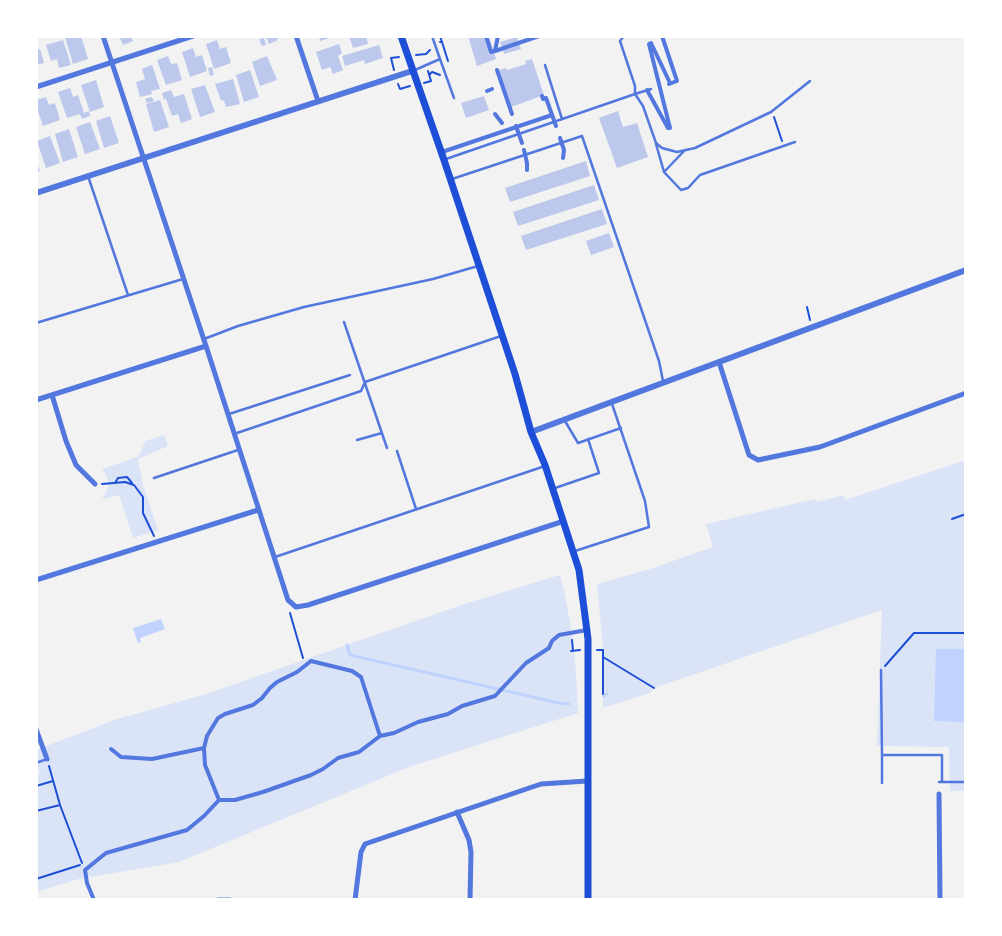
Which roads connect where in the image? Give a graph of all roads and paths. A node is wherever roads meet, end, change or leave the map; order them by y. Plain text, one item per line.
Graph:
1 (102, 36) edge
2 (193, 36) edge
3 (296, 36) edge
4 (401, 36) edge
5 (432, 36) edge
6 (486, 36) edge
7 (498, 36) edge
8 (539, 36) edge
9 (624, 36) edge
10 (662, 36) edge
11 (495, 50) junction
12 (422, 54) dead end
13 (408, 56) junction
14 (440, 59) junction
15 (112, 63) junction
16 (544, 65) dead end
17 (497, 70) dead end
18 (412, 71) junction
19 (396, 76) junction
20 (810, 81) dead end
21 (36, 87) edge
22 (400, 89) dead end
23 (492, 89) dead end
24 (649, 90) joint
25 (487, 91) dead end
26 (635, 94) junction
27 (542, 96) dead end
28 (454, 98) dead end
29 (318, 101) junction
30 (512, 110) dead end
31 (495, 114) dead end
32 (552, 115) junction
33 (774, 118) dead end
34 (562, 119) junction
35 (502, 123) dead end
36 (555, 124) junction
37 (516, 126) junction
38 (519, 134) junction
39 (560, 138) dead end
40 (656, 142) junction
41 (795, 142) dead end
42 (522, 143) dead end
43 (562, 143) junction
44 (784, 146) junction
45 (524, 150) dead end
46 (685, 150) junction
47 (525, 155) junction
48 (443, 156) junction
49 (563, 158) dead end
50 (143, 159) junction
51 (527, 170) dead end
52 (664, 172) junction
53 (88, 176) junction
54 (451, 180) junction
55 (36, 193) edge
56 (479, 266) junction
57 (966, 270) edge
58 (183, 279) junction
59 (128, 295) junction
60 (807, 307) dead end
61 (344, 322) dead end
62 (36, 323) edge
63 (812, 327) junction
64 (502, 335) junction
65 (204, 339) junction
66 (206, 346) junction
67 (719, 362) junction
68 (350, 375) dead end
69 (365, 382) junction
70 (664, 382) junction
71 (966, 393) edge
72 (52, 395) junction
73 (36, 400) edge
74 (611, 402) junction
75 (228, 414) junction
76 (564, 420) junction
77 (621, 428) junction
78 (531, 432) junction
79 (382, 433) junction
80 (234, 434) junction
81 (588, 439) junction
82 (357, 440) dead end
83 (387, 448) dead end
84 (239, 450) junction
85 (397, 451) dead end
86 (545, 465) junction
87 (154, 478) dead end
88 (115, 483) junction
89 (95, 484) joint
90 (133, 484) junction
91 (553, 488) junction
92 (416, 509) junction
93 (258, 510) junction
94 (966, 514) edge
95 (952, 519) dead end
96 (564, 521) junction
97 (156, 542) junction
98 (573, 551) junction
99 (274, 557) junction
100 (36, 580) edge
101 (291, 617) dead end
102 (587, 630) junction
103 (572, 632) junction
104 (966, 633) edge
105 (572, 650) dead end
106 (603, 657) dead end
107 (304, 667) junction
108 (881, 670) joint
109 (654, 688) dead end
110 (36, 729) edge
111 (380, 736) junction
112 (204, 748) junction
113 (111, 749) dead end
114 (882, 754) junction
115 (47, 759) junction
116 (36, 762) edge
117 (53, 780) junction
118 (587, 780) junction
119 (966, 782) edge
120 (882, 783) dead end
121 (36, 786) edge
122 (939, 794) dead end
123 (219, 800) junction
124 (60, 805) junction
125 (36, 811) edge
126 (457, 812) junction
127 (36, 879) edge
128 (94, 900) edge
129 (218, 900) edge
130 (230, 900) edge
131 (355, 900) edge
132 (470, 900) edge
133 (588, 900) edge
134 (940, 900) edge

1 - 15 street
2 - 15 street
3 - 29 street
4 - 13 main road
5 - 14 lane
6 - 11 street
7 - 11 street
8 - 11 street
9 - 26 lane
10 - 24 street
12 - 13 path
13 - 18 main road
13 - 19 path
14 - 18 lane
14 - 28 lane
15 - 21 street
15 - 50 street
16 - 34 lane
17 - 30 street
18 - 19 street
18 - 48 main road
19 - 22 path
19 - 29 street
20 - 46 lane
23 - 25 street
24 - 26 lane
26 - 34 lane
26 - 40 lane
27 - 32 street
29 - 50 street
31 - 35 street
32 - 36 street
32 - 37 street
33 - 44 path
34 - 36 lane
36 - 38 lane
37 - 38 street
37 - 48 street
38 - 42 street
38 - 48 lane
39 - 43 street
40 - 46 lane
40 - 52 lane
41 - 44 lane
43 - 47 lane
43 - 49 street
43 - 70 lane
44 - 52 lane
45 - 47 street
46 - 52 lane
47 - 51 street
47 - 54 lane
48 - 54 main road
50 - 53 street
50 - 58 street
53 - 55 street
53 - 59 lane
54 - 56 main road
56 - 64 main road
56 - 65 lane
57 - 63 street
58 - 59 lane
58 - 65 street
59 - 62 lane
60 - 63 path
61 - 69 lane
63 - 67 street
64 - 69 lane
64 - 78 main road
65 - 66 street
66 - 72 street
66 - 75 street
67 - 70 street
67 - 71 street
68 - 75 lane
69 - 79 lane
69 - 80 lane
70 - 74 street
72 - 73 street
72 - 89 street
74 - 76 street
74 - 77 lane
75 - 80 street
76 - 78 street
76 - 81 lane
77 - 81 lane
77 - 98 lane
78 - 86 main road
79 - 82 lane
79 - 83 lane
80 - 84 street
81 - 91 lane
84 - 87 lane
84 - 93 street
85 - 92 lane
86 - 91 main road
86 - 92 lane
88 - 89 path
88 - 90 path
88 - 90 path
90 - 97 path
91 - 96 main road
92 - 99 lane
93 - 97 street
93 - 99 street
94 - 95 path
96 - 98 main road
96 - 99 street
97 - 100 street
98 - 102 main road
101 - 107 path
102 - 103 street
102 - 118 main road
103 - 105 path
103 - 111 street
104 - 108 path
106 - 109 path
107 - 111 street
107 - 112 street
108 - 114 lane
110 - 115 street
111 - 123 street
112 - 113 street
112 - 123 street
114 - 119 lane
114 - 120 lane
115 - 116 lane
115 - 117 path
117 - 121 path
117 - 124 path
118 - 126 street
118 - 133 main road
122 - 134 street
123 - 128 street
124 - 125 path
124 - 127 path
126 - 131 street
126 - 132 street
129 - 130 street

